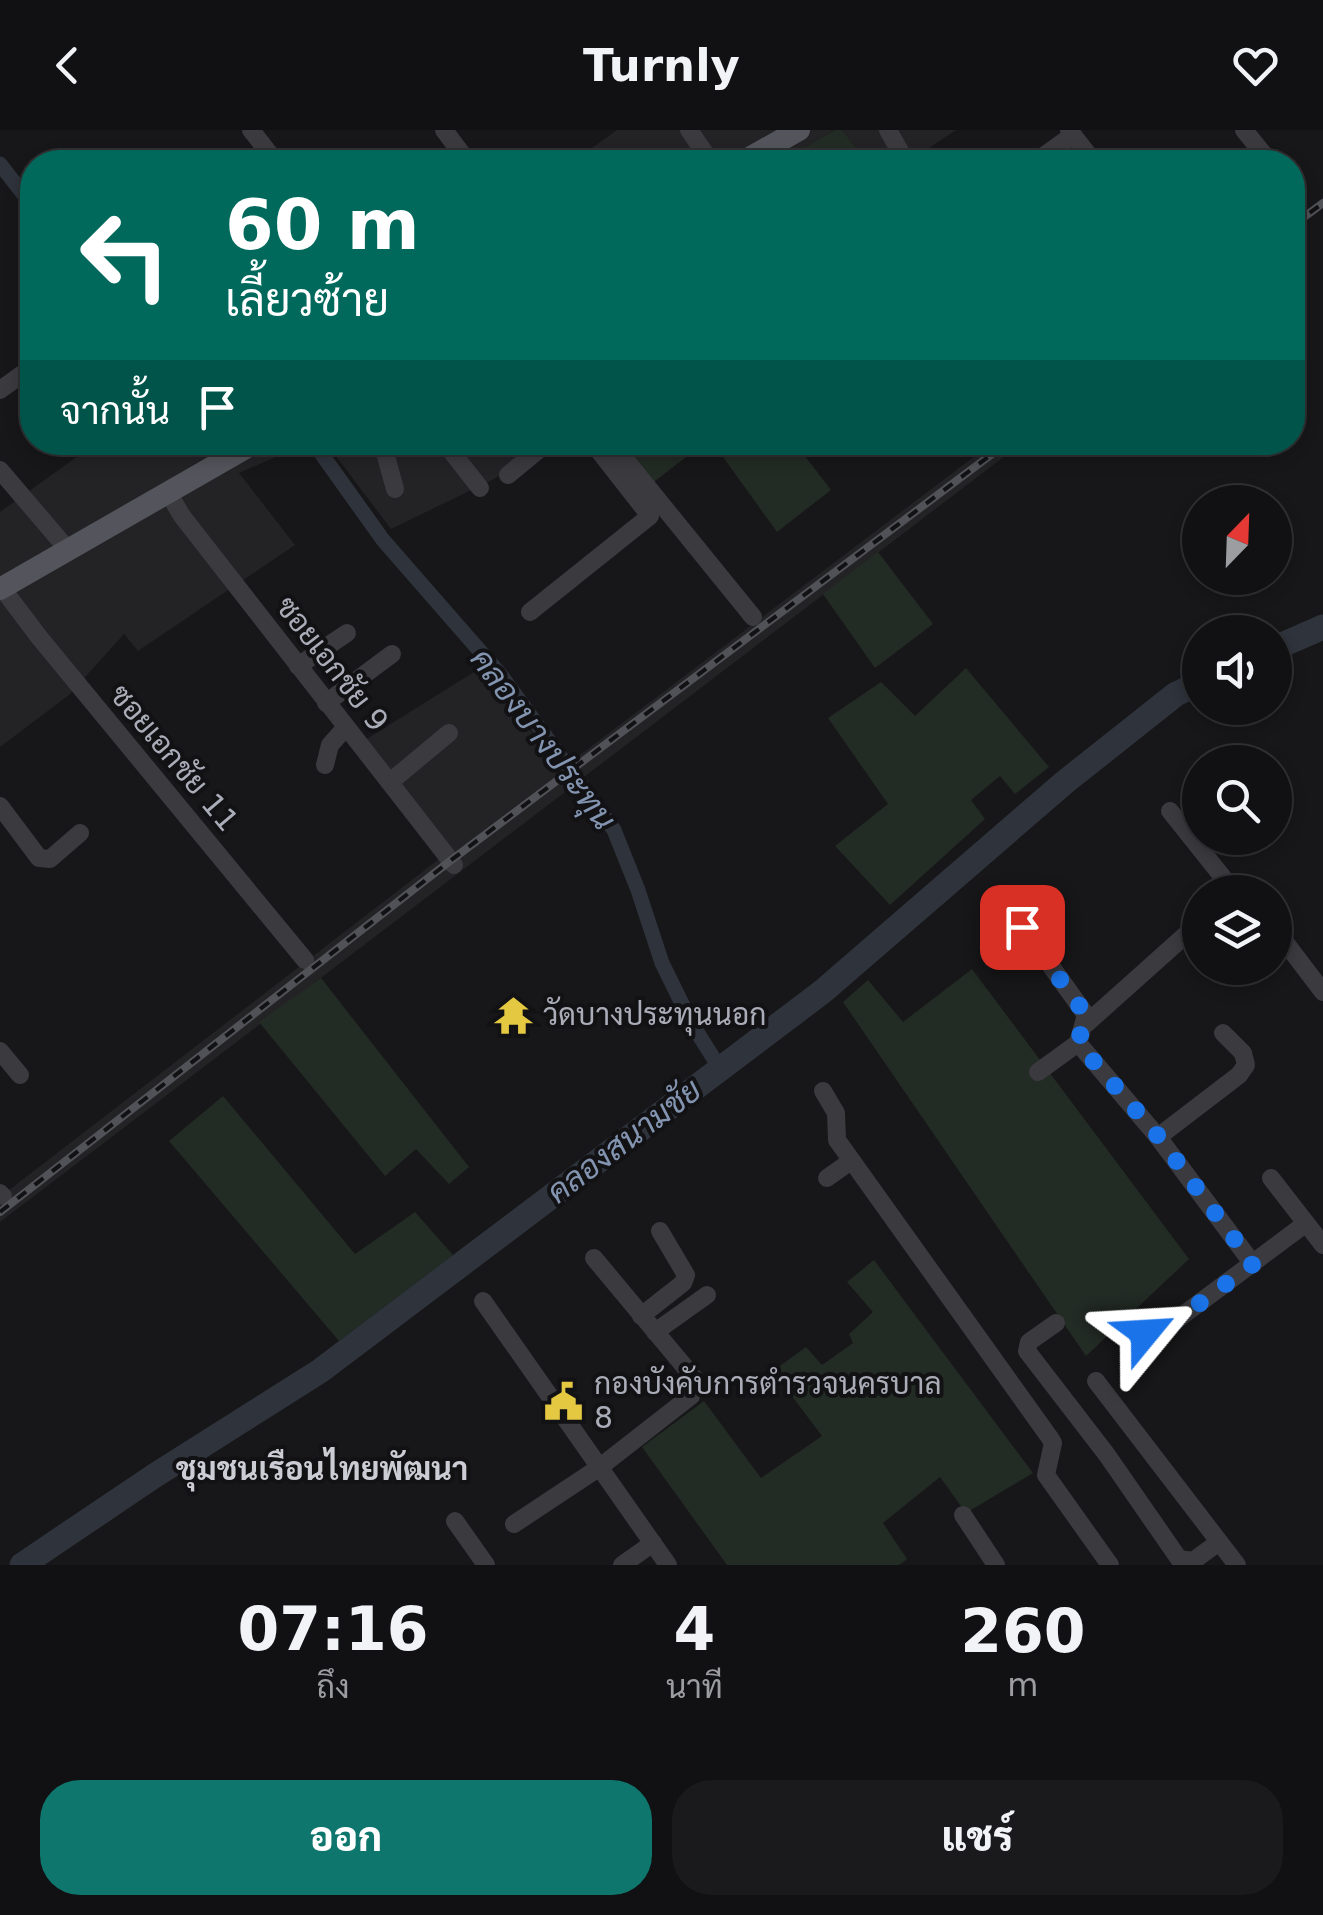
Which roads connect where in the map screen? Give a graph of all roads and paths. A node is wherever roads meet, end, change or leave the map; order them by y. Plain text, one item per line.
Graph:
1 (251, 130) edge
2 (799, 130) edge
3 (1244, 130) edge
4 (1071, 133) edge
5 (764, 149) edge
6 (267, 150) edge
7 (1049, 150) edge
8 (1260, 150) edge
9 (234, 455) edge
10 (386, 455) edge
11 (454, 455) edge
12 (532, 455) edge
13 (602, 455) edge
14 (622, 455) edge
15 (0, 470) edge
16 (508, 475) dead end
17 (480, 488) dead end
18 (395, 489) dead end
19 (169, 494) junction
20 (69, 551) junction
21 (1, 588) edge
22 (530, 612) dead end
23 (753, 617) dead end
24 (347, 634) dead end
25 (392, 654) dead end
26 (298, 666) junction
27 (326, 703) junction
28 (346, 727) junction
29 (449, 734) dead end
30 (325, 765) dead end
31 (390, 782) junction
32 (0, 806) edge
33 (1170, 812) dead end
34 (80, 834) dead end
35 (454, 865) dead end
36 (1220, 875) edge
37 (1022, 927) dead end
38 (1182, 938) edge
39 (1292, 951) edge
40 (306, 960) dead end
41 (1323, 992) edge
42 (1086, 1024) junction
43 (1223, 1033) dead end
44 (1078, 1043) junction
45 (0, 1052) edge
46 (1038, 1072) dead end
47 (20, 1075) dead end
48 (823, 1091) dead end
49 (1158, 1136) junction
50 (852, 1161) junction
51 (827, 1178) dead end
52 (1271, 1178) dead end
53 (1304, 1224) junction
54 (660, 1231) dead end
55 (1323, 1245) edge
56 (594, 1258) dead end
57 (1253, 1264) junction
58 (708, 1294) dead end
59 (484, 1301) dead end
60 (641, 1316) junction
61 (1056, 1323) dead end
62 (655, 1332) junction
63 (1145, 1333) dead end
64 (1096, 1381) dead end
65 (1135, 1432) junction
66 (1107, 1454) junction
67 (600, 1467) junction
68 (963, 1515) dead end
69 (455, 1521) dead end
70 (514, 1524) dead end
71 (1219, 1542) junction
72 (653, 1543) junction
73 (486, 1565) edge
74 (622, 1565) edge
75 (668, 1565) edge
76 (996, 1565) edge
77 (1110, 1565) edge
78 (1237, 1565) edge

1 - 6 street
2 - 5 main road
3 - 8 street
4 - 7 street
9 - 19 main road
10 - 18 street
11 - 17 street
12 - 16 street
13 - 22 street
14 - 23 street
15 - 20 street
19 - 20 main road
19 - 26 street, ซอยเอกชัย 9
20 - 21 main road
21 - 40 street, ซอยเอกชัย 11
24 - 26 street
25 - 27 street
26 - 27 street, ซอยเอกชัย 9
27 - 28 street, ซอยเอกชัย 9
28 - 30 street
28 - 31 street, ซอยเอกชัย 9
29 - 31 street
31 - 35 street, ซอยเอกชัย 9
32 - 34 street
33 - 36 street
37 - 42 street
38 - 42 street
39 - 41 street
42 - 44 street
43 - 49 street
44 - 46 street
44 - 49 street
45 - 47 street
48 - 50 street
49 - 57 street
50 - 51 street
50 - 77 street
52 - 53 street
53 - 55 street
53 - 57 street
54 - 60 street
56 - 60 street
57 - 63 street
58 - 62 street
59 - 67 street
60 - 62 street
61 - 66 street
62 - 67 street
64 - 65 street
65 - 66 street
65 - 71 street
66 - 71 street
67 - 70 street
67 - 72 street
68 - 76 street
69 - 73 street
71 - 78 street
72 - 74 street
72 - 75 street

